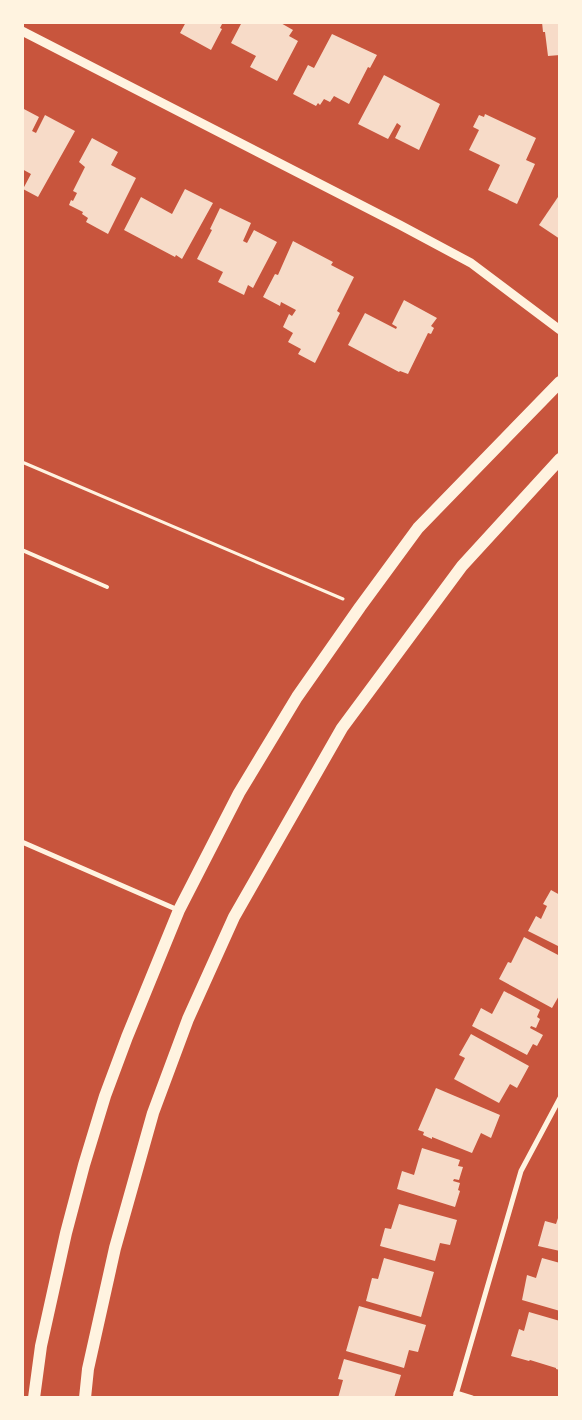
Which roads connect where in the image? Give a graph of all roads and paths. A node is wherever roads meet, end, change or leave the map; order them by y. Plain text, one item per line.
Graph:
1 (22, 31) edge
2 (560, 330) edge
3 (560, 382) edge
4 (560, 459) edge
5 (22, 462) edge
6 (22, 550) edge
7 (107, 587) dead end
8 (360, 607) junction
9 (22, 842) edge
10 (180, 910) junction
11 (560, 1098) edge
12 (456, 1395) edge
13 (34, 1398) edge
14 (85, 1398) edge
15 (472, 1398) edge

1 - 2 street
3 - 8 main road
4 - 14 main road
5 - 8 path
6 - 7 lane
8 - 10 main road
9 - 10 street
10 - 13 main road
11 - 12 street
12 - 15 street

